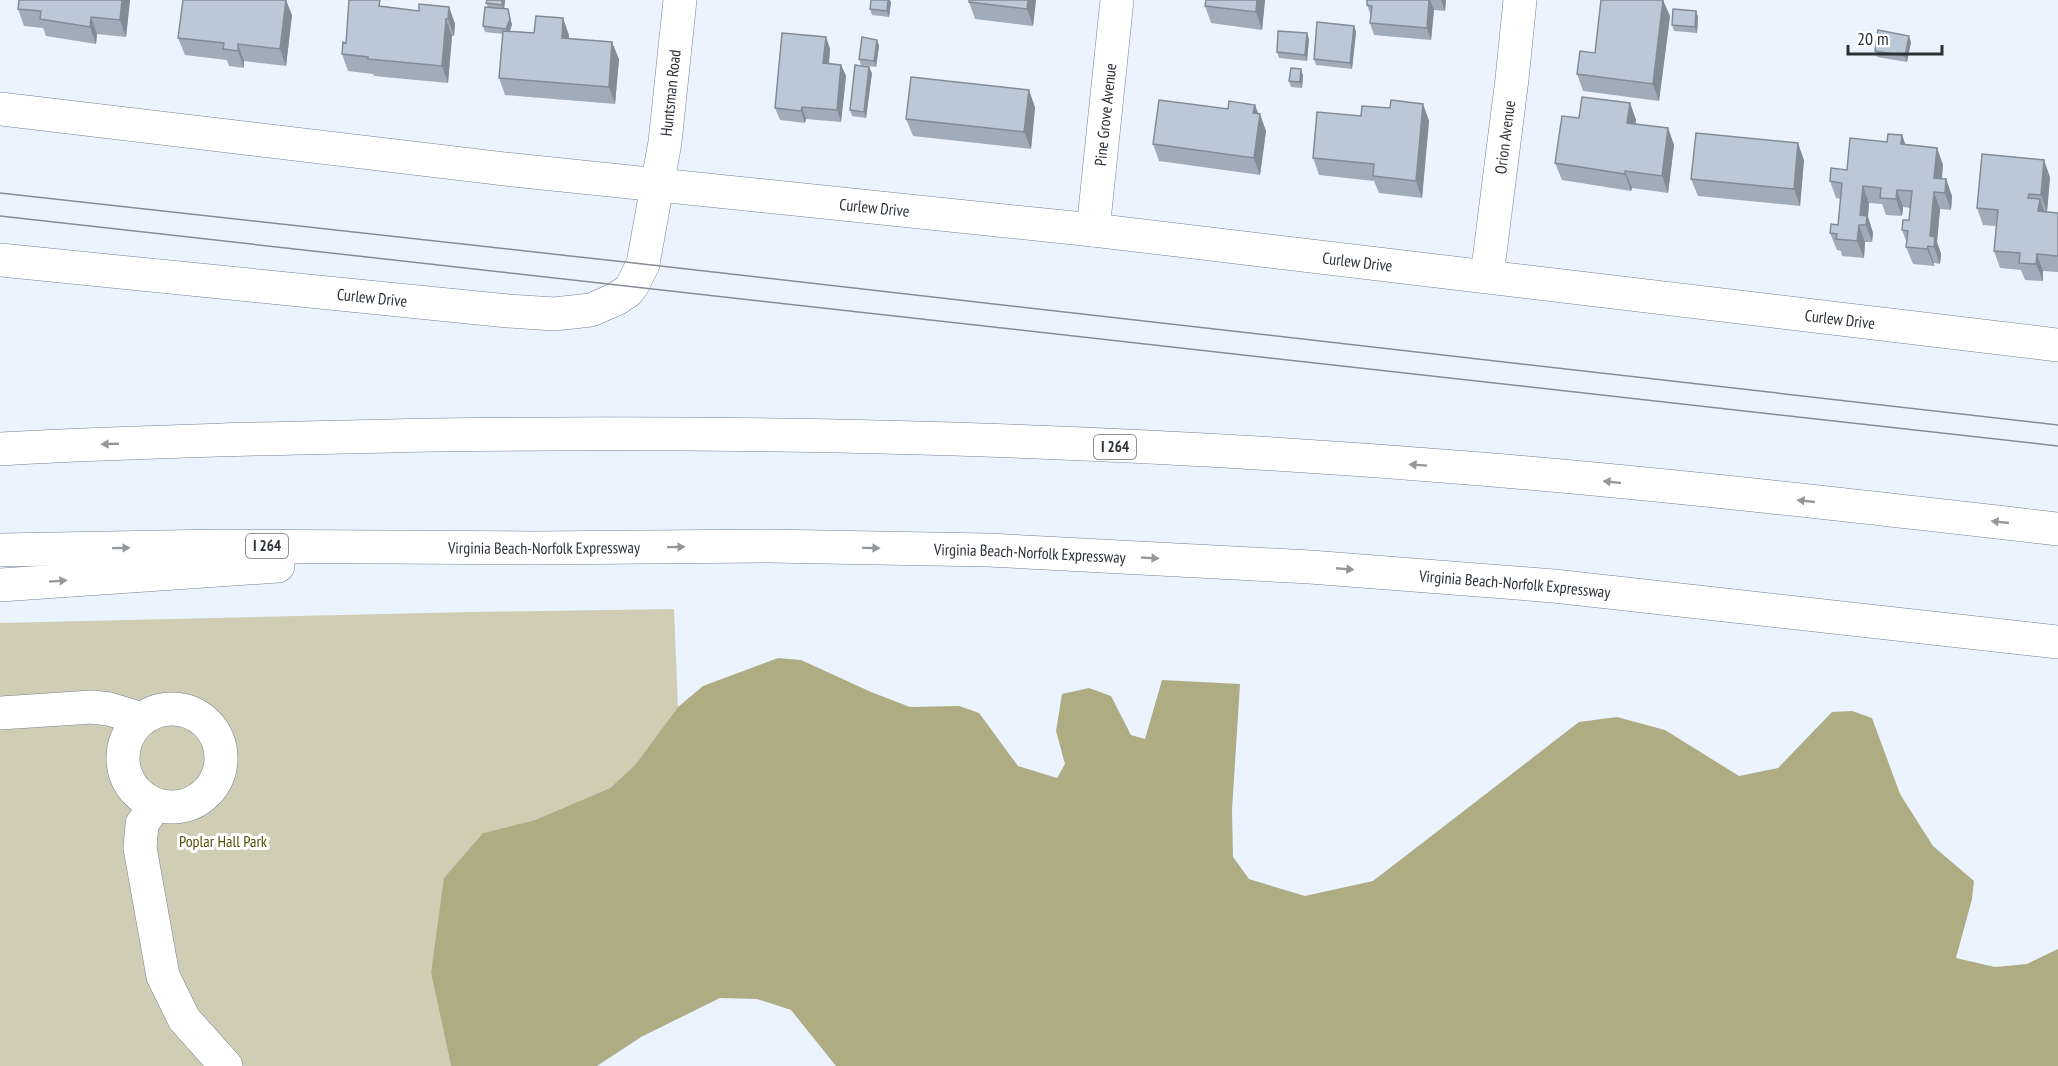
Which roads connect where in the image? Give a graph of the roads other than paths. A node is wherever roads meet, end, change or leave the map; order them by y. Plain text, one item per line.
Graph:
1 (680, 0) edge
2 (1117, 0) edge
3 (1520, 0) edge
4 (0, 109) edge
5 (658, 184) junction
6 (1093, 230) junction
7 (0, 260) edge
8 (1486, 276) junction
9 (2058, 345) edge
10 (9, 448) edge
11 (2058, 528) edge
12 (534, 548) junction
13 (0, 550) edge
14 (0, 585) edge
15 (2058, 642) edge
16 (0, 713) edge
17 (142, 719) junction
18 (155, 805) junction
19 (226, 1066) edge

1 - 5 main road, Huntsman Road
2 - 6 main road, Pine Grove Avenue
3 - 8 main road, Orion Avenue
4 - 5 main road, Curlew Drive
5 - 6 main road, Curlew Drive
5 - 7 main road, Curlew Drive
6 - 8 main road, Curlew Drive
8 - 9 main road, Curlew Drive
11 -> 10 main road, I 264
13 -> 12 main road, Virginia Beach-Norfolk Expressway / I 264
14 -> 12 main road
12 -> 15 main road, Virginia Beach-Norfolk Expressway / I 264
16 - 17 main road
17 - 18 main road
17 - 18 main road
18 - 19 main road

